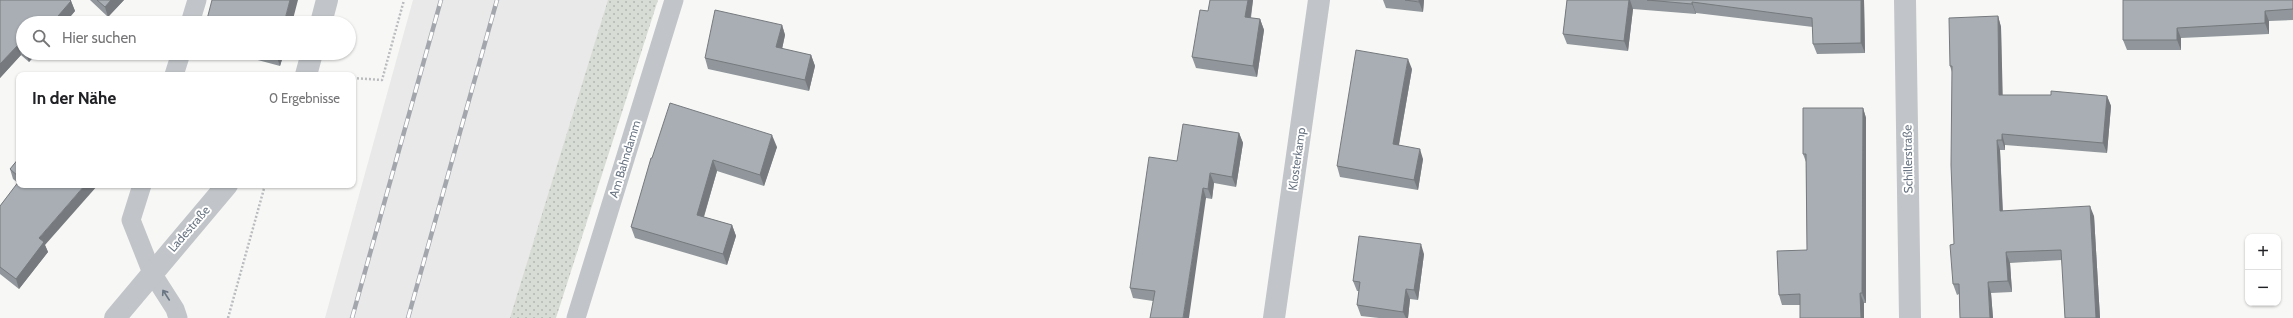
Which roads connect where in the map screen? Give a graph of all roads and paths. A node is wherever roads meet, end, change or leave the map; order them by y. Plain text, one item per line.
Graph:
1 (197, 0) edge
2 (327, 0) edge
3 (404, 0) edge
4 (674, 0) edge
5 (1319, 0) edge
6 (1905, 0) edge
7 (192, 16) edge
8 (323, 16) edge
9 (179, 60) edge
10 (310, 60) edge
11 (175, 72) edge
12 (307, 72) edge
13 (356, 78) edge
14 (141, 188) edge
15 (224, 188) edge
16 (264, 188) edge
17 (152, 273) junction
18 (115, 318) edge
19 (178, 318) edge
20 (228, 318) edge
21 (576, 318) edge
22 (1274, 318) edge
23 (1910, 318) edge

1 - 7 lane
2 - 8 street
3 - 13 path
4 - 21 lane, Am Bahndamm
5 - 22 street, Klosterkamp
6 - 23 street, Schillerstraße
9 - 11 lane
10 - 12 street
14 - 17 lane
15 - 17 street, Ladestraße
16 - 20 path
17 - 18 street, Ladestraße
19 -> 17 lane

